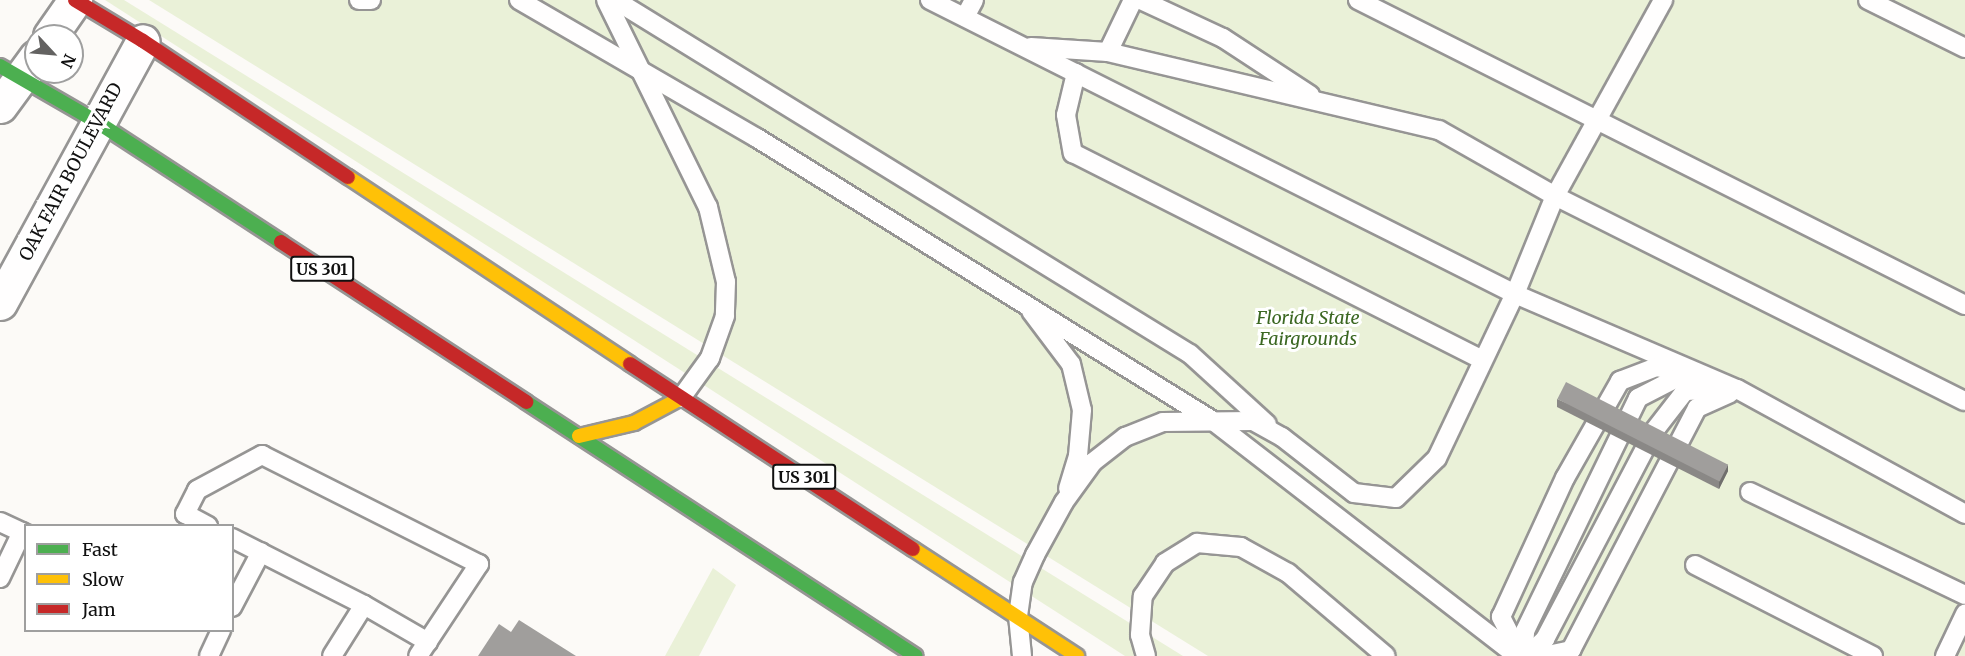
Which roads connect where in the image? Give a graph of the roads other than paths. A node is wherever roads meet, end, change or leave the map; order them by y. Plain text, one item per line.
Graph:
1 (75, 0) edge
2 (519, 0) edge
3 (606, 0) edge
4 (615, 0) edge
5 (930, 0) edge
6 (974, 0) edge
7 (1133, 0) edge
8 (1141, 0) edge
9 (1358, 0) edge
10 (1662, 0) edge
11 (1868, 0) edge
12 (965, 18) junction
13 (58, 24) edge
14 (143, 41) junction
15 (1024, 46) junction
16 (1965, 48) edge
17 (1108, 52) junction
18 (19, 68) edge
19 (641, 70) junction
20 (1076, 73) junction
21 (1322, 102) junction
22 (0, 106) edge
23 (1597, 120) junction
24 (97, 123) junction
25 (1556, 196) junction
26 (1515, 294) junction
27 (1022, 300) junction
28 (0, 303) edge
29 (1965, 305) edge
30 (1483, 360) junction
31 (1737, 389) junction
32 (681, 398) junction
33 (1965, 401) edge
34 (1213, 421) junction
35 (579, 436) junction
36 (1282, 437) junction
37 (1750, 492) dead end
38 (1064, 502) junction
39 (1965, 514) edge
40 (0, 522) edge
41 (206, 524) edge
42 (24, 533) edge
43 (234, 539) edge
44 (261, 552) junction
45 (1695, 565) dead end
46 (0, 578) edge
47 (1965, 595) edge
48 (234, 603) edge
49 (364, 605) junction
50 (1965, 614) edge
51 (1018, 616) junction
52 (220, 632) edge
53 (423, 649) edge
54 (209, 656) edge
55 (332, 656) edge
56 (915, 656) edge
57 (1022, 656) edge
58 (1077, 656) edge
59 (1146, 656) edge
60 (1386, 656) edge
61 (1522, 656) edge
62 (1543, 656) edge
63 (1873, 656) edge
64 (1945, 656) edge

1 - 13 street
1 - 14 main road, US 301
2 - 19 lane
3 - 19 lane
4 - 36 lane
5 - 12 lane
6 - 12 lane
7 - 17 lane
8 - 21 lane
9 - 23 lane
10 - 23 lane
11 - 16 lane
12 - 15 lane
14 - 24 street, OAK FAIR BOULEVARD
14 - 32 main road, US 301
15 - 17 lane
15 - 20 lane
17 - 21 lane
18 - 22 street
18 - 24 main road, US 301
19 - 27 lane
19 - 32 lane
20 - 26 lane
20 - 30 lane
21 - 25 lane
23 - 25 lane
23 - 29 lane
24 - 28 street, OAK FAIR BOULEVARD
24 - 35 main road, US 301
25 - 26 lane
25 - 33 lane
26 - 30 lane
26 - 31 lane
27 - 34 lane
27 - 38 lane
30 - 36 lane
31 - 39 lane
31 - 61 lane
31 - 61 lane
31 - 61 lane
31 - 62 lane
32 - 35 main road
32 - 51 main road, US 301
34 - 36 lane
34 - 38 lane
34 - 61 lane
35 - 56 main road, US 301
37 - 47 lane
38 - 51 lane
40 - 42 lane
41 - 53 lane
42 - 46 lane
43 - 44 lane
44 - 48 lane
44 - 49 lane
45 - 63 lane
49 - 53 lane
49 - 55 lane
50 - 64 lane
51 - 57 lane
51 - 58 main road, US 301
52 - 54 lane
59 - 60 lane

